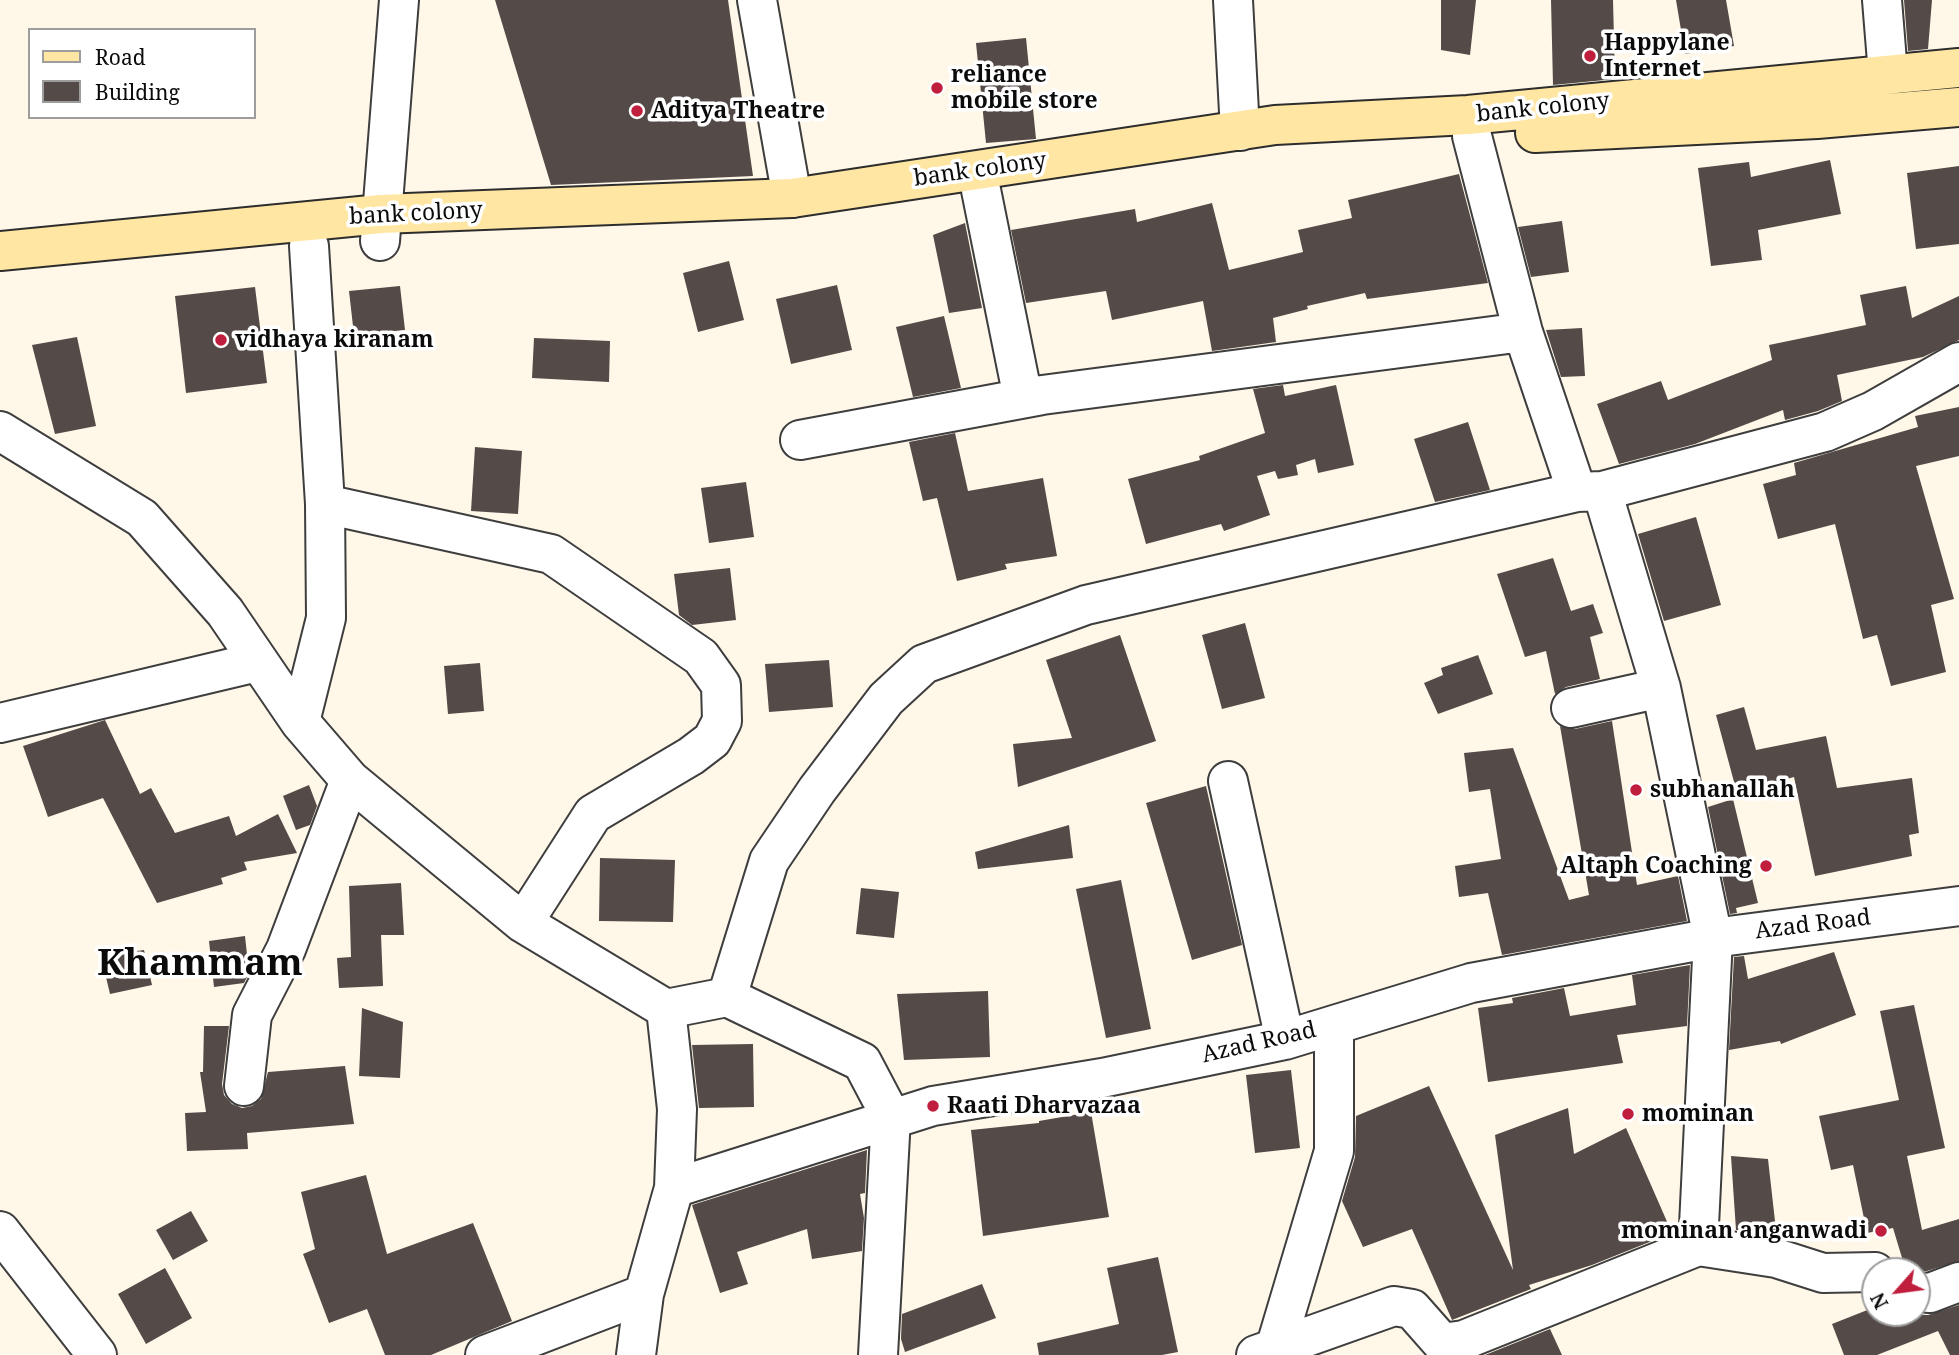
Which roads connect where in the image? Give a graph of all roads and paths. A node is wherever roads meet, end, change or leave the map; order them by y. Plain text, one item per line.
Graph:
1 (399, 0) edge
2 (757, 0) edge
3 (1233, 0) edge
4 (1882, 0) edge
5 (1959, 68) edge
6 (1888, 74) junction
7 (1959, 107) edge
8 (1240, 131) junction
9 (1472, 136) junction
10 (981, 190) junction
11 (792, 198) junction
12 (381, 228) junction
13 (309, 246) junction
14 (0, 251) edge
15 (0, 271) edge
16 (1523, 332) junction
17 (1959, 362) edge
18 (1023, 398) junction
19 (0, 431) edge
20 (800, 440) dead end
21 (1589, 491) junction
22 (325, 504) junction
23 (257, 662) junction
24 (1661, 688) junction
25 (1571, 708) dead end
26 (300, 722) junction
27 (0, 723) edge
28 (350, 780) junction
29 (1228, 781) dead end
30 (1959, 906) edge
31 (523, 923) junction
32 (1713, 938) junction
33 (727, 997) junction
34 (666, 1009) junction
35 (1334, 1025) junction
36 (1285, 1041) junction
37 (244, 1086) dead end
38 (891, 1117) junction
39 (674, 1188) junction
40 (0, 1231) edge
41 (1698, 1246) junction
42 (1861, 1272) edge
43 (1959, 1282) edge
44 (1931, 1293) edge
45 (644, 1294) junction
46 (1264, 1353) edge
47 (97, 1355) edge
48 (485, 1355) edge
49 (636, 1355) edge
50 (878, 1355) edge

1 - 12 street
2 - 11 street
3 - 8 street
4 - 6 street
5 - 6 main road, bank colony
6 - 8 main road, bank colony
7 - 9 main road
8 - 11 main road, bank colony
9 - 10 main road
9 - 16 street
10 - 12 main road
10 - 18 street
11 - 12 main road, bank colony
12 - 13 main road
12 - 14 main road, bank colony
13 - 15 main road
13 - 22 street
16 - 18 street
16 - 21 street
17 - 21 street
18 - 20 street
19 - 23 street
21 - 24 street
21 - 33 street
22 - 26 street
22 - 31 street
23 - 26 street
23 - 27 street
24 - 25 street
24 - 32 street
26 - 28 street
28 - 31 street
28 - 37 street
29 - 36 street
30 - 32 street, Azad Road
31 - 34 street
32 - 35 street, Azad Road
32 - 41 street
33 - 34 street
33 - 38 street
34 - 39 street
35 - 36 street, Azad Road
35 - 46 street
36 - 38 street, Azad Road
38 - 39 street, Azad Road
38 - 50 street
39 - 45 street
40 - 47 street
41 - 42 street
41 - 46 street
43 - 44 street
45 - 48 street
45 - 49 street

